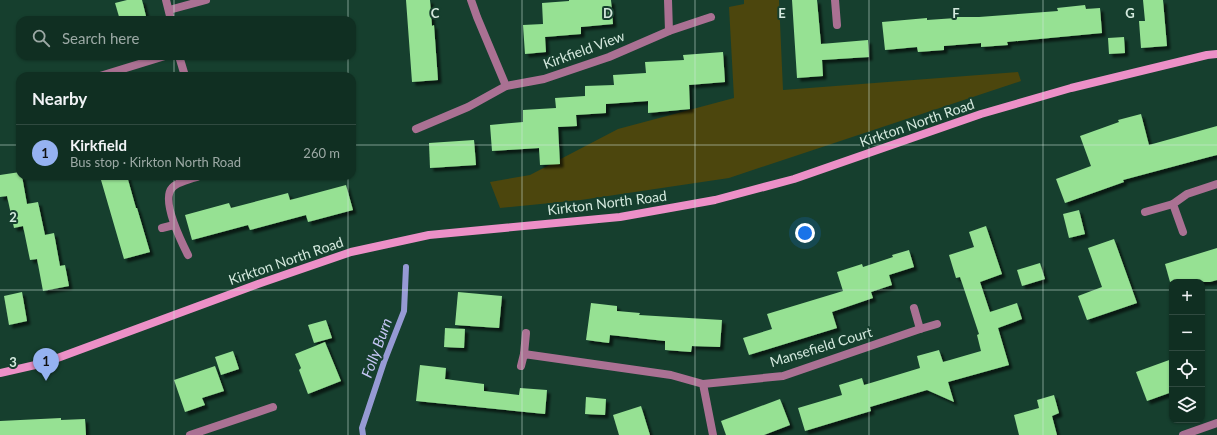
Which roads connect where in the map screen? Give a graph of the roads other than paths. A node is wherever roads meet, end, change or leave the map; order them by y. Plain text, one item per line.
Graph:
1 (166, 0) edge
2 (206, 0) edge
3 (471, 0) edge
4 (668, 0) edge
5 (835, 0) edge
6 (169, 10) junction
7 (170, 16) edge
8 (711, 17) dead end
9 (837, 25) dead end
10 (669, 31) junction
11 (1217, 54) edge
12 (152, 60) edge
13 (180, 60) edge
14 (113, 72) edge
15 (185, 72) edge
16 (506, 86) junction
17 (416, 129) dead end
18 (187, 180) edge
19 (1217, 184) edge
20 (1173, 204) junction
21 (1144, 212) dead end
22 (174, 225) junction
23 (162, 228) dead end
24 (1183, 232) dead end
25 (188, 255) dead end
26 (914, 308) dead end
27 (937, 324) dead end
28 (920, 329) junction
29 (526, 333) dead end
30 (524, 354) junction
31 (521, 366) dead end
32 (0, 373) edge
33 (703, 384) junction
34 (273, 407) dead end
35 (1217, 423) edge
36 (190, 435) edge
37 (714, 435) edge
38 (1183, 435) edge

1 - 6 street
2 - 6 street
3 - 16 street
4 - 10 street
5 - 9 street
6 - 7 street
8 - 10 street, Kirkfield View
10 - 16 street, Kirkfield View
11 - 32 main road, Kirkton North Road
12 - 14 street
13 - 15 street
16 - 17 street, Kirkfield View
18 - 22 street
19 - 20 street
20 - 21 street
20 - 24 street
22 - 23 street
22 - 25 street
26 - 28 street
27 - 28 street, Mansefield Court
28 - 33 street, Mansefield Court
29 - 30 street
30 - 31 street
30 - 33 street, Mansefield Court
33 - 37 street
34 - 36 street
35 - 38 street

